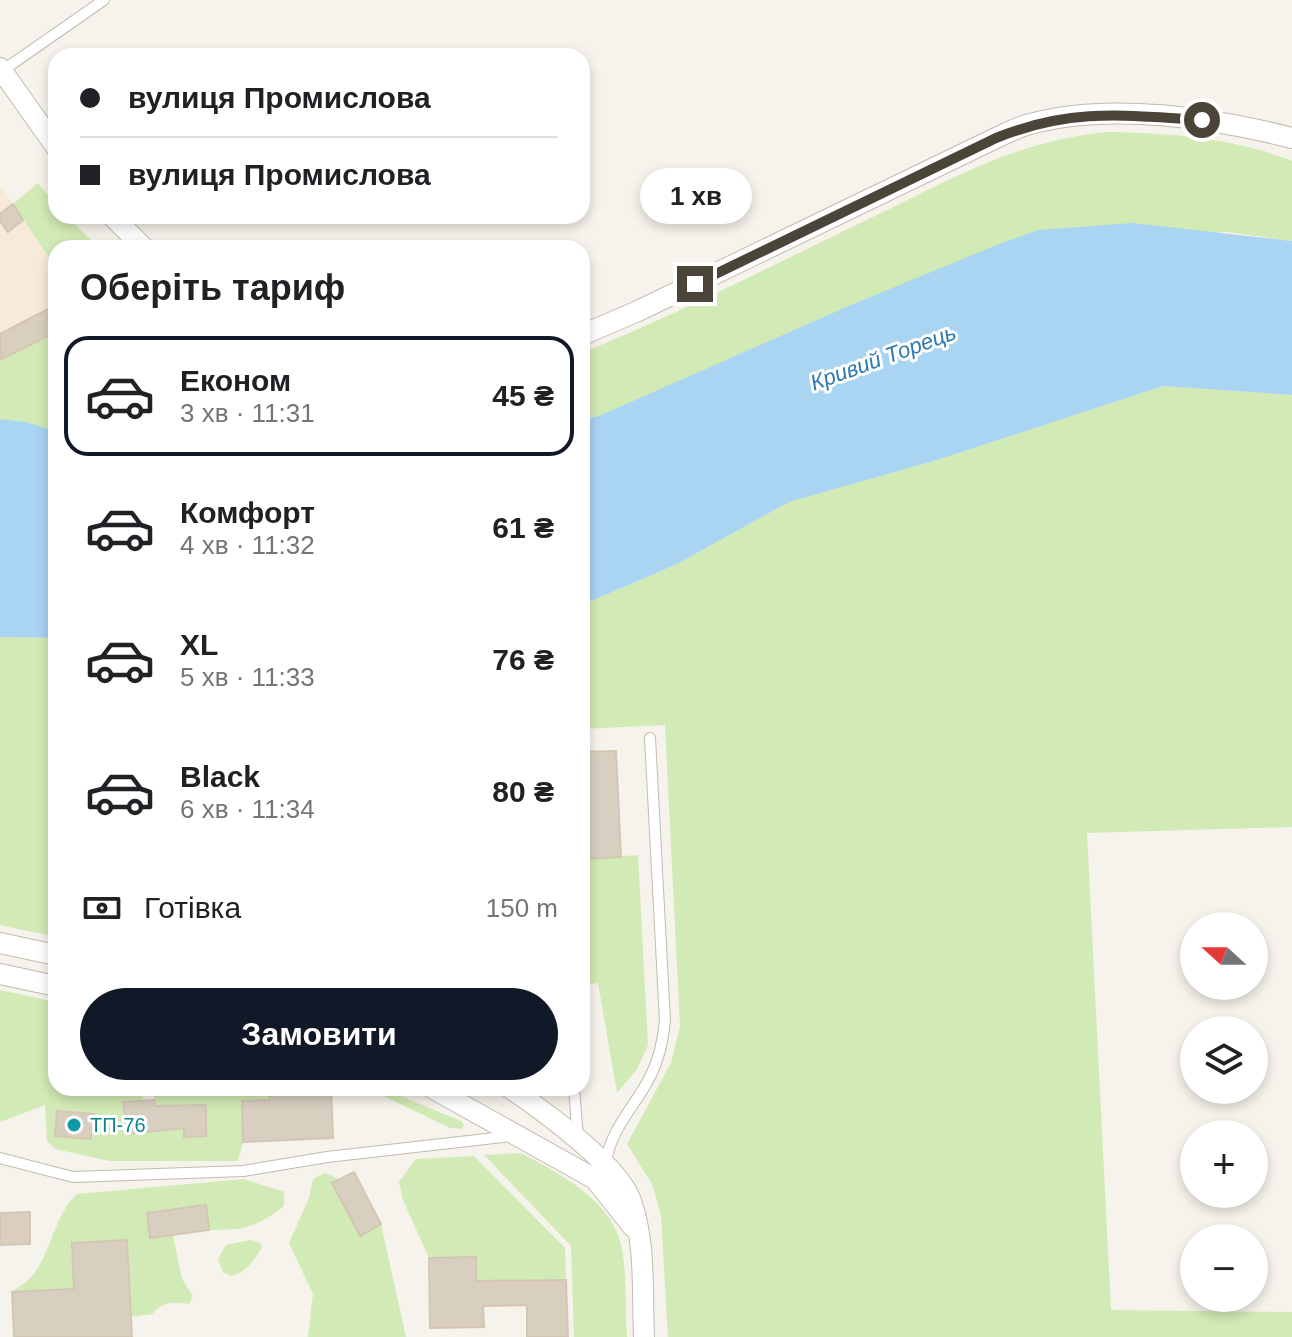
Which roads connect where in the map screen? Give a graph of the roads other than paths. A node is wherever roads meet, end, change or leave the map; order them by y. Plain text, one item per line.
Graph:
1 (104, 0) edge
2 (1, 69) edge
3 (48, 136) edge
4 (1292, 138) edge
5 (120, 224) edge
6 (136, 240) edge
7 (590, 332) edge
8 (650, 738) dead end
9 (0, 943) edge
10 (48, 953) edge
11 (0, 974) edge
12 (48, 984) edge
13 (446, 1096) edge
14 (522, 1096) edge
15 (575, 1096) edge
16 (518, 1136) junction
17 (578, 1140) junction
18 (0, 1158) edge
19 (605, 1164) junction
20 (639, 1237) junction
21 (644, 1337) edge

1 - 2 lane
2 - 3 street
4 - 7 street
5 - 6 street
8 - 19 lane
9 - 10 street
11 - 12 street
13 - 16 street
14 - 17 street
15 - 17 lane
16 - 18 lane
16 - 20 street
17 - 19 street
19 - 20 street
20 - 21 street

